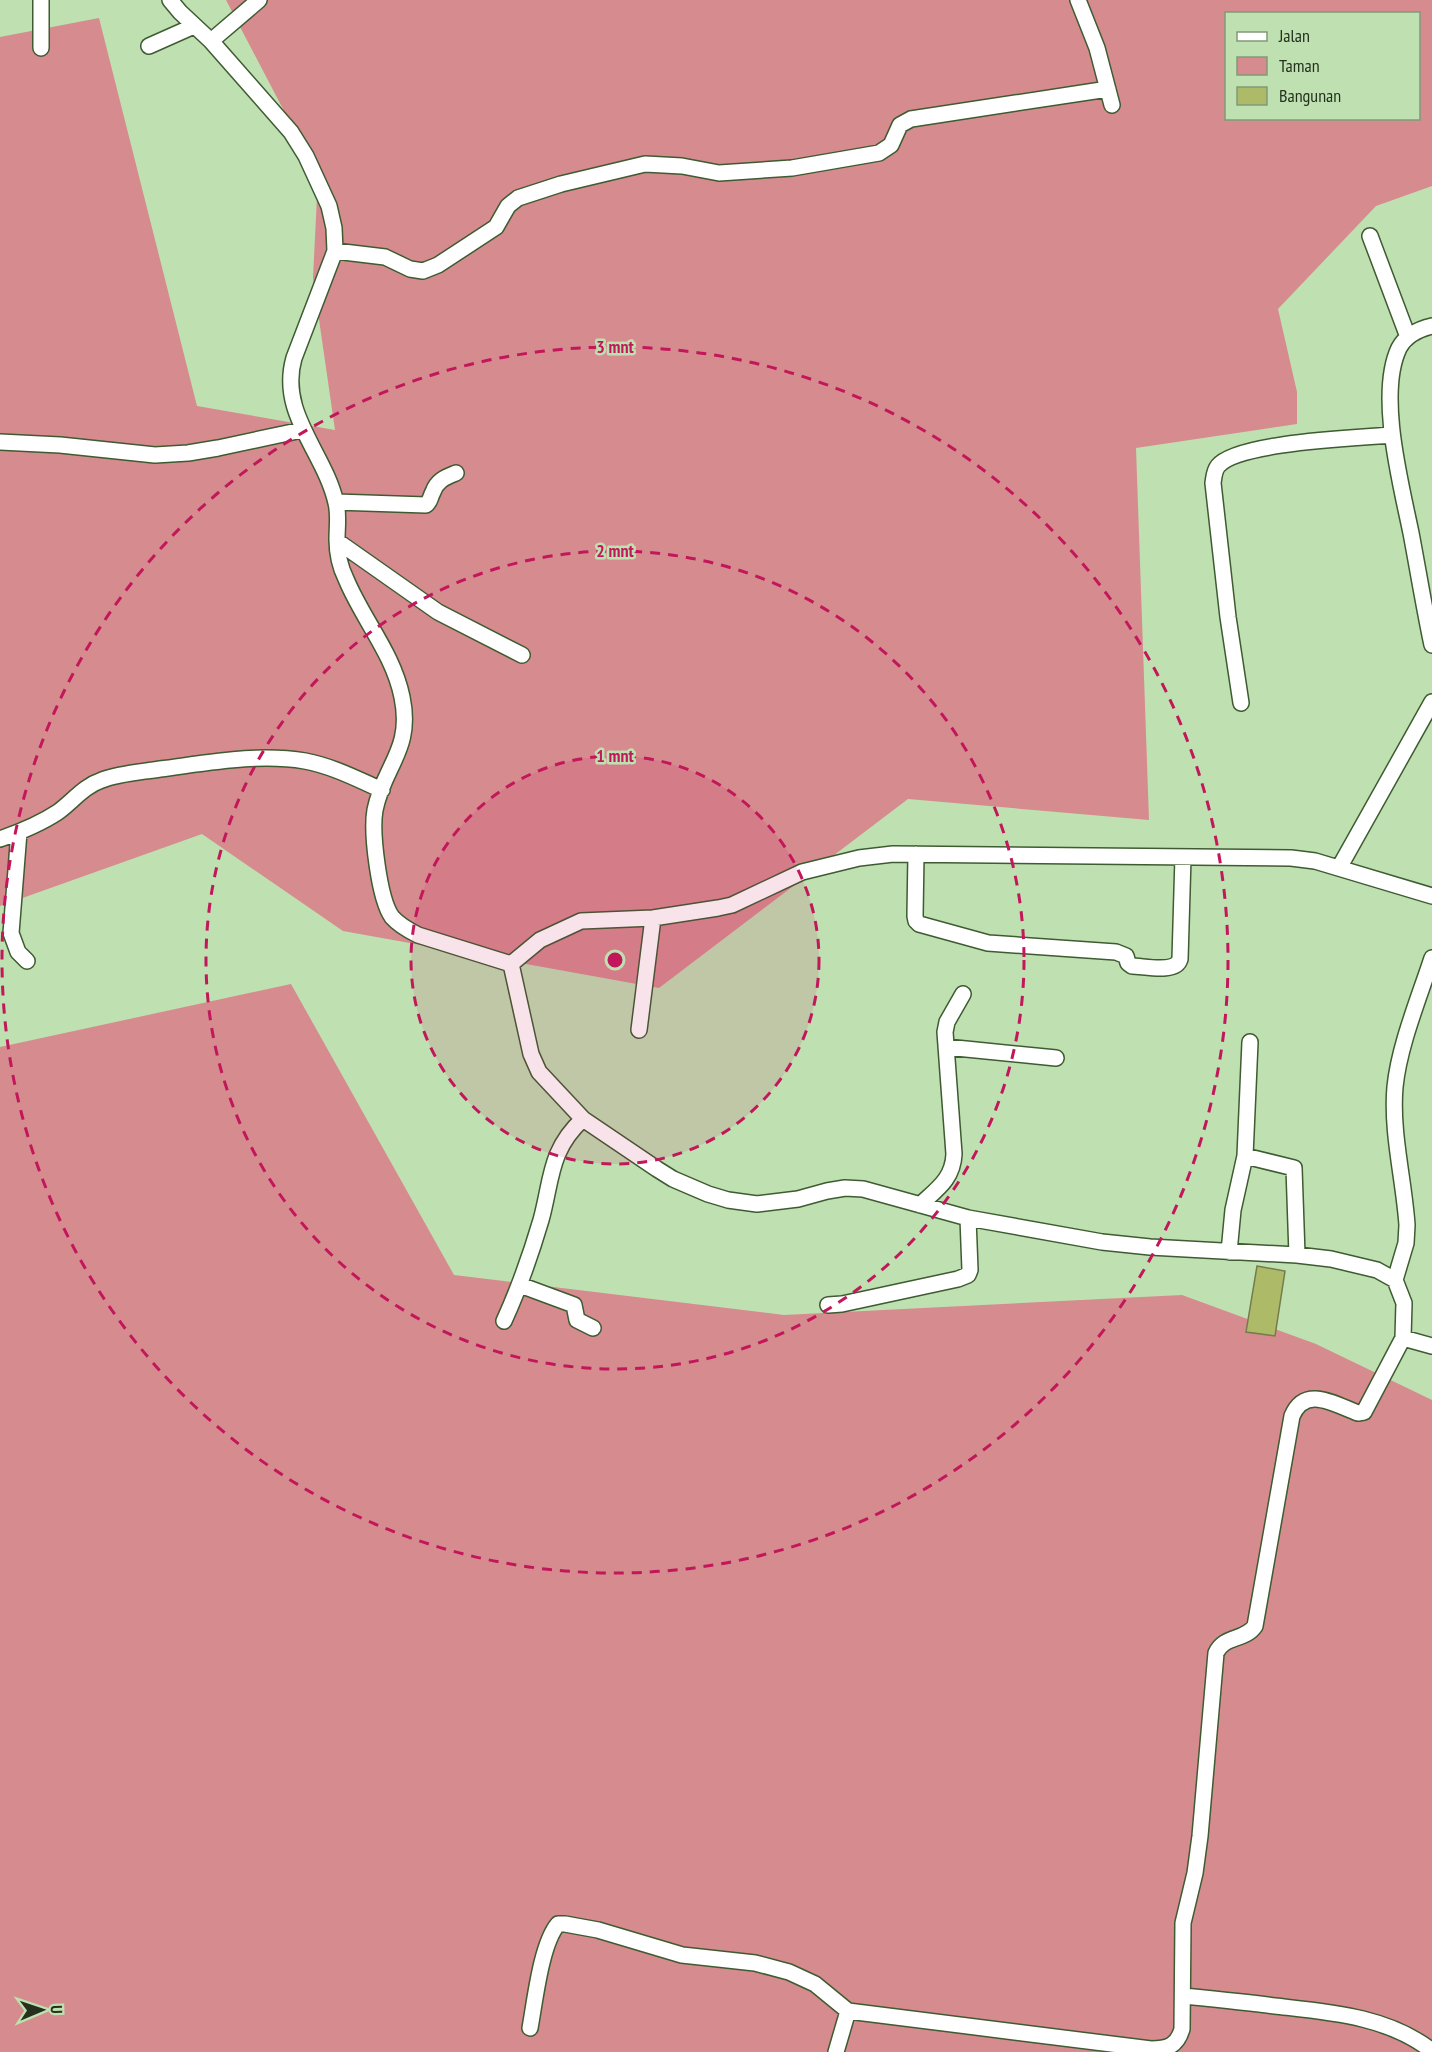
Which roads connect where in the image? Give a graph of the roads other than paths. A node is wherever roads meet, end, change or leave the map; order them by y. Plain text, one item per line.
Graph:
1 (42, 0) edge
2 (170, 0) edge
3 (259, 0) edge
4 (1078, 0) edge
5 (194, 27) junction
6 (211, 41) junction
7 (149, 46) dead end
8 (41, 48) dead end
9 (1108, 89) junction
10 (1112, 105) dead end
11 (1370, 236) dead end
12 (335, 251) junction
13 (1432, 326) edge
14 (1408, 337) junction
15 (302, 430) junction
16 (1392, 435) junction
17 (0, 442) edge
18 (456, 473) dead end
19 (336, 502) junction
20 (337, 541) junction
21 (1432, 645) edge
22 (522, 655) dead end
23 (1432, 702) edge
24 (1241, 703) dead end
25 (382, 790) junction
26 (19, 832) junction
27 (0, 838) edge
28 (916, 854) junction
29 (1184, 857) junction
30 (1339, 868) junction
31 (1432, 896) edge
32 (653, 918) junction
33 (1432, 958) edge
34 (27, 961) dead end
35 (511, 964) junction
36 (963, 994) dead end
37 (639, 1030) dead end
38 (1250, 1041) dead end
39 (946, 1047) junction
40 (1056, 1058) dead end
41 (583, 1119) junction
42 (1245, 1156) junction
43 (920, 1205) junction
44 (968, 1218) junction
45 (1229, 1252) junction
46 (1297, 1255) junction
47 (1395, 1280) junction
48 (520, 1285) junction
49 (828, 1305) dead end
50 (504, 1321) dead end
51 (593, 1328) dead end
52 (1403, 1338) junction
53 (1432, 1346) edge
54 (1183, 1996) junction
55 (848, 2011) junction
56 (530, 2028) dead end
57 (1171, 2049) edge
58 (1432, 2051) edge
59 (836, 2052) edge

1 - 8 street
2 - 5 street
3 - 6 street
4 - 9 street
5 - 6 street
5 - 7 street
6 - 12 street
9 - 10 street
9 - 12 street
11 - 14 street
12 - 15 street
13 - 14 street
14 - 16 street
15 - 17 street
15 - 19 street
16 - 21 street
16 - 24 street
18 - 19 street
19 - 20 street
20 - 22 street
20 - 25 street
23 - 30 street
25 - 26 street
25 - 35 street
26 - 27 street
26 - 34 street
28 - 29 street
28 - 29 street
28 - 32 street
29 - 30 street
30 - 31 street
32 - 35 street
32 - 37 street
33 - 47 street
35 - 41 street
36 - 39 street
38 - 42 street
39 - 40 street
39 - 43 street
41 - 43 street
41 - 48 street
42 - 45 street
42 - 46 street
43 - 44 street
44 - 45 street
44 - 49 street
45 - 46 street
46 - 47 street
47 - 52 street
48 - 50 street
48 - 51 street
52 - 53 street
52 - 54 street
54 - 57 street
54 - 58 street
55 - 56 street
55 - 57 street
55 - 59 street

